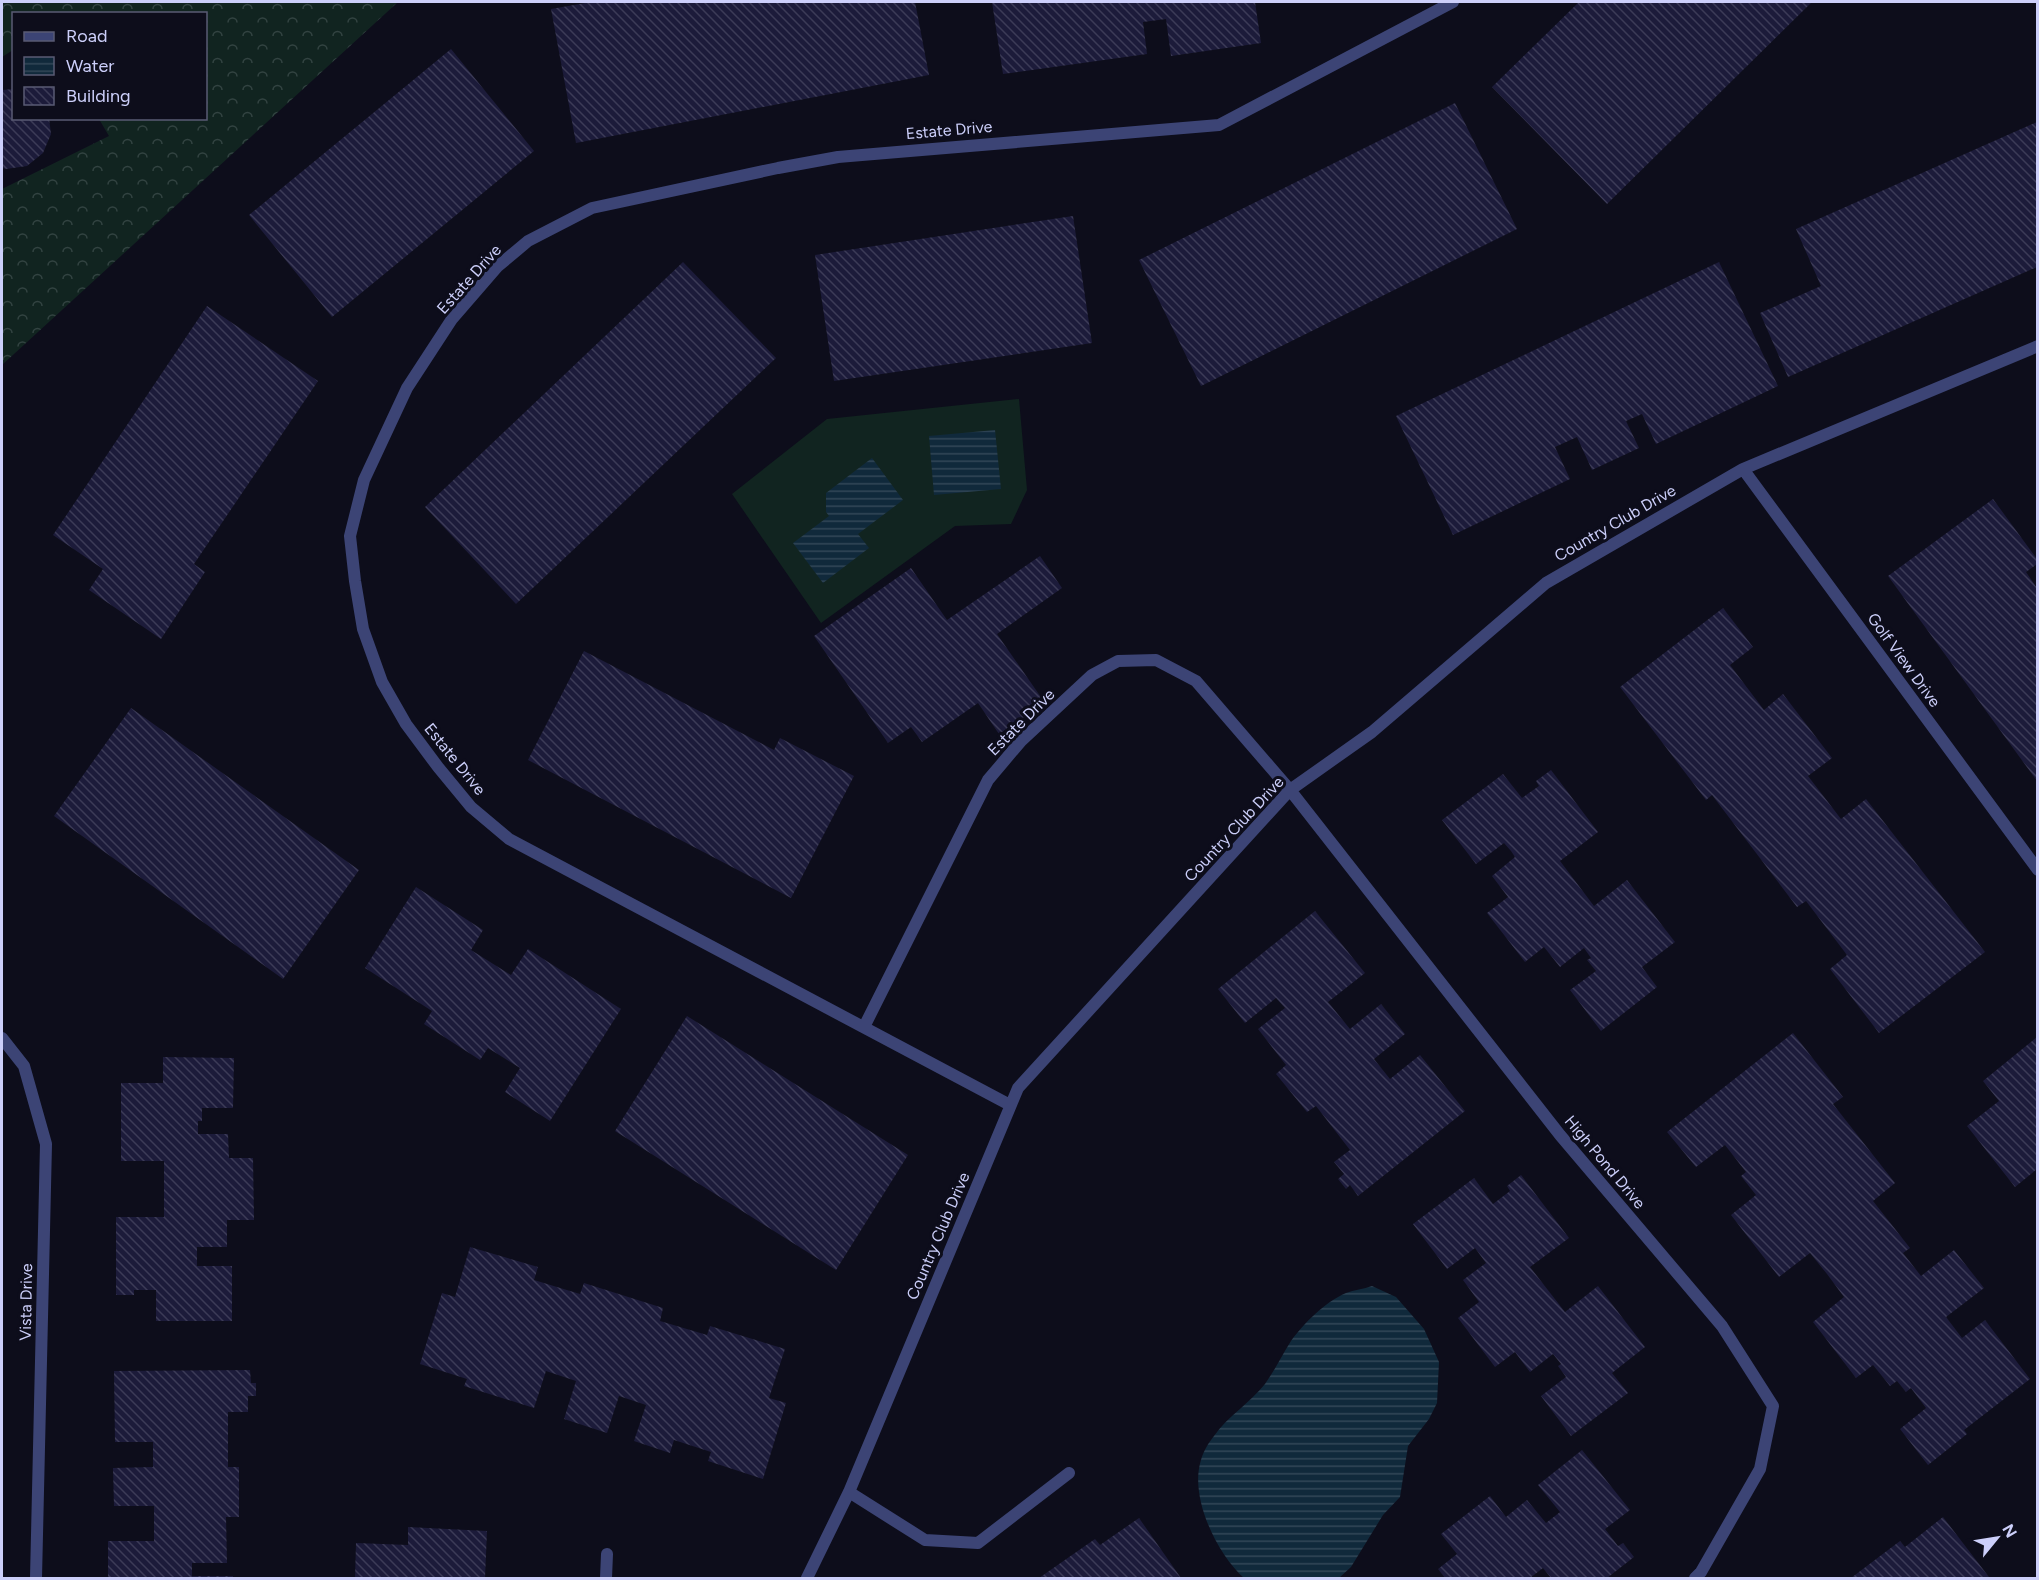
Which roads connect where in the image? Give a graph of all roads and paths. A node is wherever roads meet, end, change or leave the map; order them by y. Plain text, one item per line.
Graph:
1 (1453, 2) edge
2 (2037, 346) edge
3 (1743, 469) junction
4 (1290, 790) junction
5 (2037, 870) edge
6 (864, 1026) junction
7 (2, 1038) edge
8 (1010, 1105) junction
9 (1069, 1473) dead end
10 (849, 1492) junction
11 (607, 1554) dead end
12 (36, 1578) edge
13 (606, 1578) edge
14 (807, 1578) edge
15 (1695, 1578) edge

1 - 6 street, Estate Drive
2 - 3 street, Country Club Drive
3 - 4 street, Country Club Drive
3 - 5 street, Golf View Drive
4 - 6 street, Estate Drive
4 - 8 street, Country Club Drive
4 - 15 street, High Pond Drive
6 - 8 street, Estate Drive
7 - 12 street, Vista Drive
8 - 10 street, Country Club Drive
9 - 10 street
10 - 14 street, Country Club Drive
11 - 13 street

